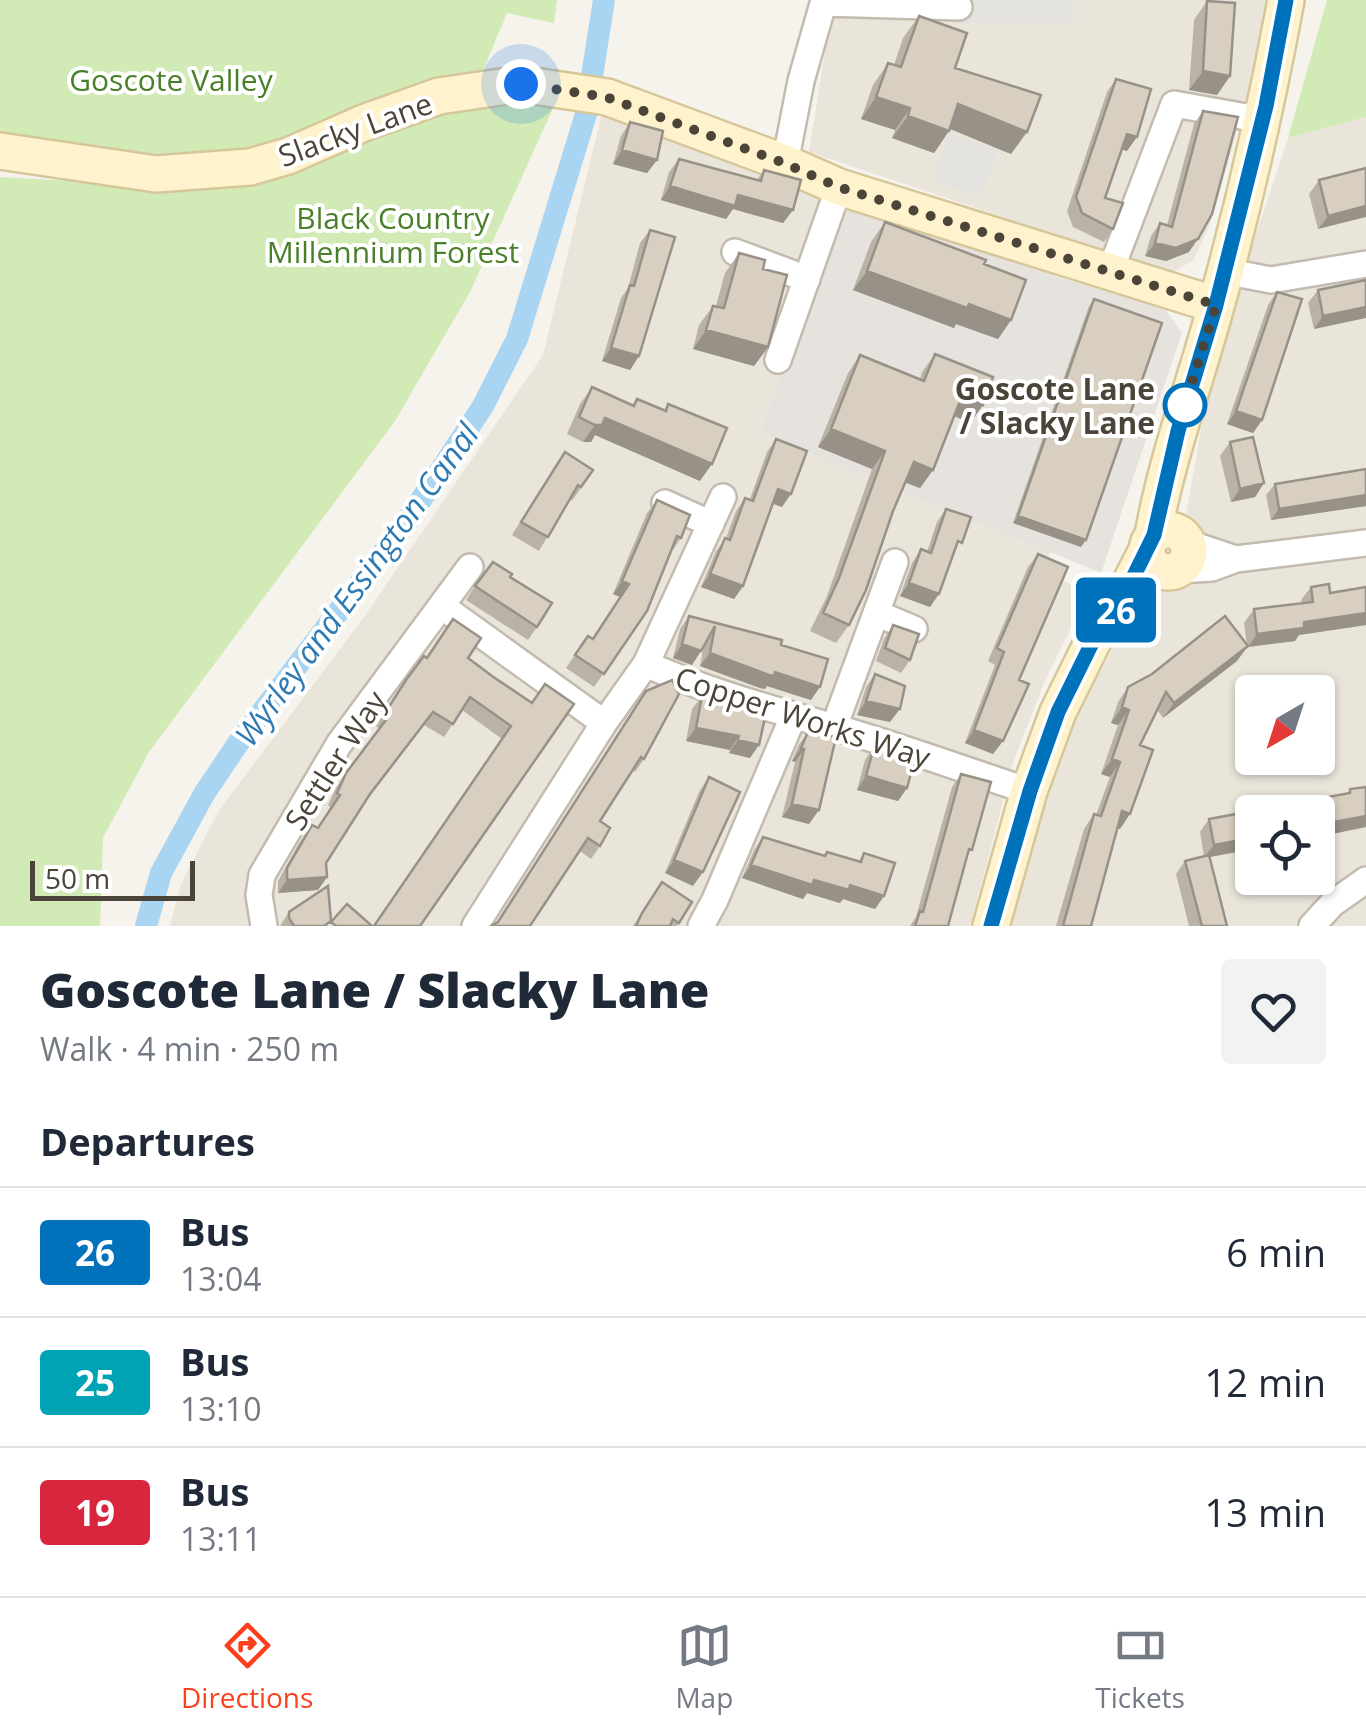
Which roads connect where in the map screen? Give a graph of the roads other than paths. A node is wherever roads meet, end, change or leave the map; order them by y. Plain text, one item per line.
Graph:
1 (1286, 0) edge
2 (824, 2) edge
3 (959, 7) dead end
4 (1263, 120) junction
5 (0, 151) edge
6 (784, 163) junction
7 (838, 187) junction
8 (735, 252) edge
9 (1366, 264) edge
10 (1224, 270) junction
11 (1110, 272) junction
12 (807, 279) junction
13 (1216, 305) junction
14 (778, 360) dead end
15 (723, 498) dead end
16 (665, 502) edge
17 (711, 524) junction
18 (1366, 544) edge
19 (1169, 550) junction
20 (895, 562) dead end
21 (470, 568) dead end
22 (443, 607) junction
23 (876, 613) junction
24 (914, 629) edge
25 (646, 664) junction
26 (793, 717) junction
27 (604, 723) junction
28 (834, 727) junction
29 (1030, 791) junction
30 (1366, 880) edge
31 (264, 926) edge
32 (475, 926) edge
33 (700, 926) edge
34 (991, 926) edge
35 (1312, 926) edge

1 - 4 street
2 - 3 street
2 - 6 street
4 - 10 street
4 - 11 street
5 - 6 street, Slacky Lane
6 - 7 street, Slacky Lane
7 - 11 street, Slacky Lane
7 - 12 street
8 - 12 street
9 - 10 street
10 - 13 street
11 - 13 street, Slacky Lane
12 - 14 street
13 - 19 street
15 - 17 street
16 - 17 street
17 - 25 street
18 - 19 street
19 - 29 street
20 - 23 street
21 - 22 street, Settler Way
22 - 27 street
22 - 31 street, Settler Way
23 - 24 street
23 - 28 street
25 - 26 street, Copper Works Way
25 - 27 street, Copper Works Way
26 - 28 street, Copper Works Way
26 - 33 street
27 - 32 street, Copper Works Way
28 - 29 street, Copper Works Way
29 - 34 street
30 - 35 street

